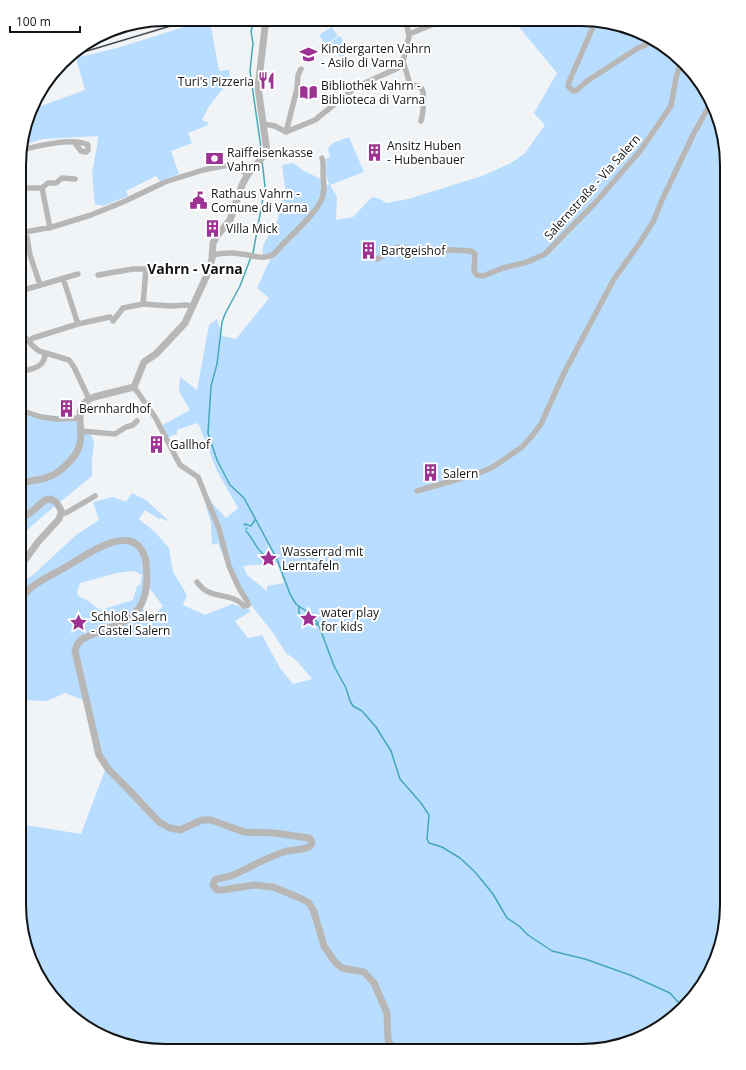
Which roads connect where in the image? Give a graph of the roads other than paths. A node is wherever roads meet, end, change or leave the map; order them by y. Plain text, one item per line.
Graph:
1 (265, 26) edge
2 (407, 26) edge
3 (429, 26) edge
4 (593, 27) edge
5 (409, 34) junction
6 (648, 44) edge
7 (403, 61) junction
8 (679, 67) edge
9 (398, 68) junction
10 (301, 69) dead end
11 (406, 70) junction
12 (708, 109) edge
13 (421, 121) dead end
14 (264, 124) junction
15 (286, 132) junction
16 (75, 143) dead end
17 (27, 149) edge
18 (322, 158) dead end
19 (248, 174) junction
20 (75, 179) dead end
21 (26, 188) edge
22 (42, 188) junction
23 (50, 228) junction
24 (26, 232) edge
25 (26, 243) edge
26 (212, 255) junction
27 (377, 259) dead end
28 (146, 269) junction
29 (171, 269) dead end
30 (78, 274) dead end
31 (98, 275) dead end
32 (63, 278) junction
33 (40, 285) junction
34 (26, 289) edge
35 (143, 304) junction
36 (193, 307) junction
37 (78, 324) junction
38 (26, 339) edge
39 (28, 341) junction
40 (45, 354) junction
41 (26, 370) edge
42 (134, 387) junction
43 (89, 399) junction
44 (26, 412) edge
45 (80, 418) junction
46 (137, 421) dead end
47 (81, 431) junction
48 (26, 483) edge
49 (417, 491) dead end
50 (95, 496) dead end
51 (61, 513) junction
52 (26, 515) edge
53 (26, 559) edge
54 (197, 582) dead end
55 (26, 592) edge
56 (390, 1044) edge

1 - 14 street
2 - 5 street
3 - 5 street
4 - 6 street
5 - 7 street
7 - 9 street
7 - 11 street
8 - 27 street, Salernstraße - Via Salern
9 - 11 street
9 - 15 street
10 - 15 street
11 - 13 street
12 - 49 street
14 - 15 street
14 - 19 street
16 - 17 street
18 - 26 street
19 - 23 street
19 - 26 street
20 - 22 street
21 - 22 street
22 - 23 street
23 - 24 street
25 - 33 street
26 - 36 street
28 - 29 street
28 - 31 street
28 - 35 street
30 - 32 street
32 - 33 street
32 - 37 street
33 - 34 street
35 - 36 street
35 - 37 street
36 - 42 street
37 - 39 street
38 - 39 street
39 - 40 street
40 - 41 street
40 - 43 street
42 - 43 street
42 - 54 street
43 - 45 street
44 - 45 street
45 - 47 street
46 - 47 street
47 - 48 street
50 - 51 street
51 - 52 street
51 - 53 street
55 - 56 street

